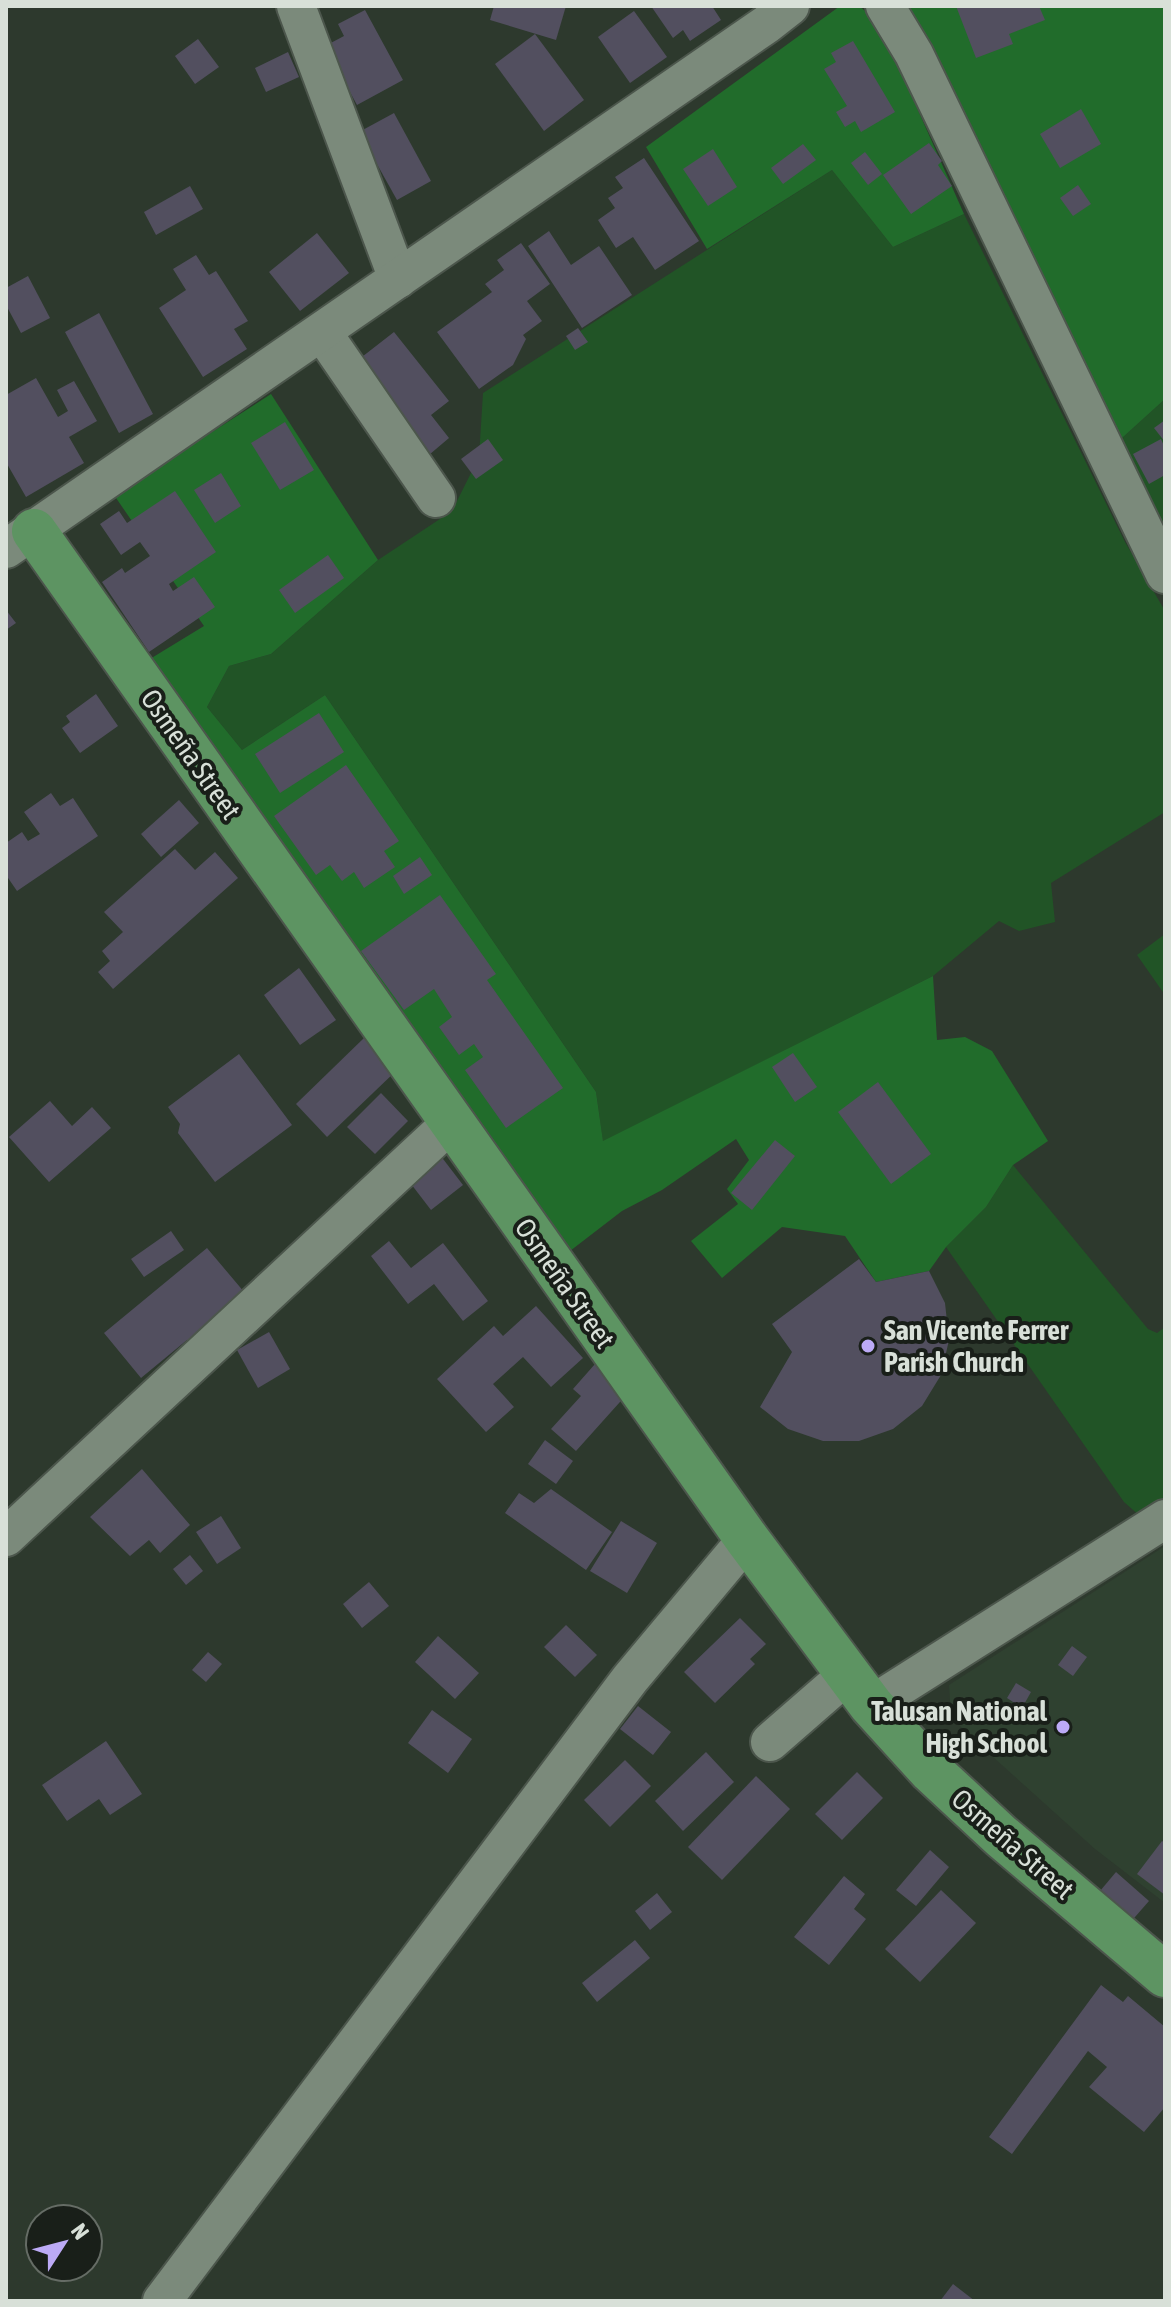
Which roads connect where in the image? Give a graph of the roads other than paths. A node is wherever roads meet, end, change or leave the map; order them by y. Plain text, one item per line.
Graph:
1 (296, 6) edge
2 (790, 6) edge
3 (885, 6) edge
4 (398, 279) junction
5 (322, 332) junction
6 (436, 498) dead end
7 (20, 540) edge
8 (1165, 574) edge
9 (452, 1122) junction
10 (1165, 1519) edge
11 (6, 1537) edge
12 (747, 1539) junction
13 (859, 1689) junction
14 (770, 1742) dead end
15 (1165, 1975) edge
16 (162, 2301) edge

1 - 4 street
2 - 4 street
3 - 8 street
4 - 5 street
5 - 6 street
5 - 7 street
7 - 9 main road, Osmeña Street
9 - 11 street
9 - 12 main road, Osmeña Street
10 - 13 street
12 - 13 main road, Osmeña Street
12 - 16 street
13 - 14 street
13 - 15 main road, Osmeña Street

